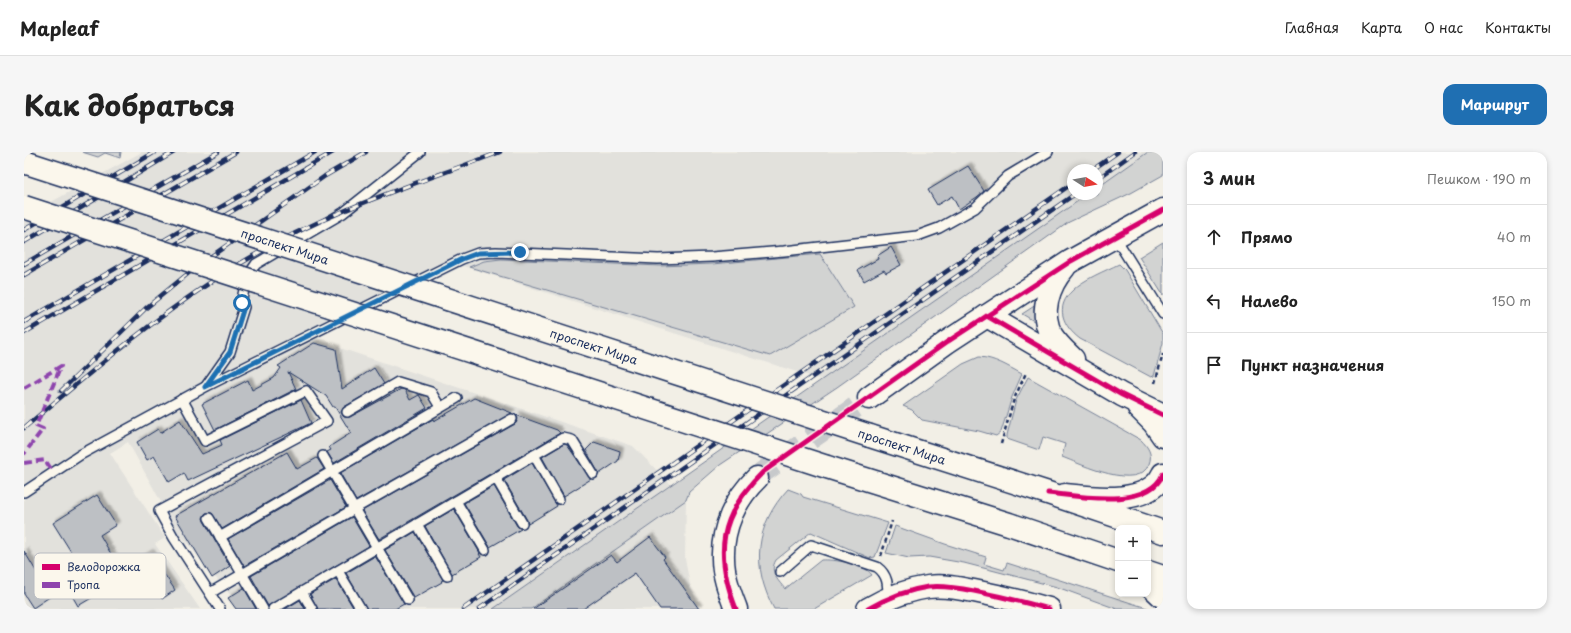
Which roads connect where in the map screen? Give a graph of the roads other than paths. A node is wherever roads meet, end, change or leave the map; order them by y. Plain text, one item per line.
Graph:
1 (420, 152) edge
2 (1048, 152) edge
3 (24, 162) edge
4 (24, 207) edge
5 (1163, 210) edge
6 (1115, 237) junction
7 (1071, 261) junction
8 (1163, 314) edge
9 (987, 316) junction
10 (1090, 376) junction
11 (205, 387) junction
12 (1122, 395) junction
13 (456, 398) dead end
14 (869, 398) tunnel mouth
15 (182, 399) junction
16 (440, 407) junction
17 (347, 412) dead end
18 (1163, 415) edge
19 (512, 419) dead end
20 (1163, 436) edge
21 (534, 455) junction
22 (323, 456) dead end
23 (333, 471) junction
24 (593, 474) dead end
25 (1163, 474) edge
26 (496, 478) junction
27 (757, 478) tunnel mouth
28 (24, 492) edge
29 (1048, 493) junction
30 (559, 499) dead end
31 (456, 501) junction
32 (354, 509) junction
33 (209, 518) dead end
34 (522, 523) dead end
35 (417, 524) junction
36 (1163, 532) edge
37 (220, 537) junction
38 (377, 548) junction
39 (485, 550) dead end
40 (1115, 560) edge
41 (338, 570) junction
42 (780, 572) dead end
43 (1151, 573) edge
44 (242, 574) junction
45 (447, 576) dead end
46 (1163, 577) edge
47 (1151, 586) edge
48 (302, 592) junction
49 (210, 593) junction
50 (1163, 597) edge
51 (888, 598) junction
52 (408, 600) dead end
53 (220, 609) edge
54 (263, 609) edge
55 (273, 609) edge
56 (312, 609) edge
57 (361, 609) edge
58 (736, 609) edge
59 (868, 609) edge
60 (1049, 609) edge

1 - 11 lane
2 - 11 lane
3 - 29 main road, проспект Мира, bridge
4 - 40 main road, bridge
5 - 6 main road
6 - 7 main road
6 - 8 lane
7 - 9 main road
7 - 10 main road
9 - 10 main road
9 - 14 main road
10 - 12 main road
11 - 15 lane
12 - 18 main road
12 - 20 main road
13 - 16 lane
15 - 28 lane
15 - 49 lane
16 - 17 lane
16 - 23 lane
19 - 32 lane
21 - 24 lane
21 - 26 lane
21 - 30 lane
22 - 23 lane
23 - 32 lane
23 - 37 lane
25 - 29 main road
26 - 31 lane
26 - 34 lane
27 - 58 main road
29 - 36 main road, проспект Мира
31 - 35 lane
31 - 39 lane
32 - 38 lane
32 - 44 lane
33 - 37 lane
35 - 38 lane
35 - 45 lane
37 - 44 lane
38 - 41 lane
38 - 52 lane
41 - 48 lane
41 - 57 lane
42 - 51 lane
43 - 46 main road
44 - 49 lane
44 - 54 lane
47 - 50 main road
48 - 55 lane
48 - 56 lane
49 - 53 lane
51 - 59 main road
51 - 60 main road

